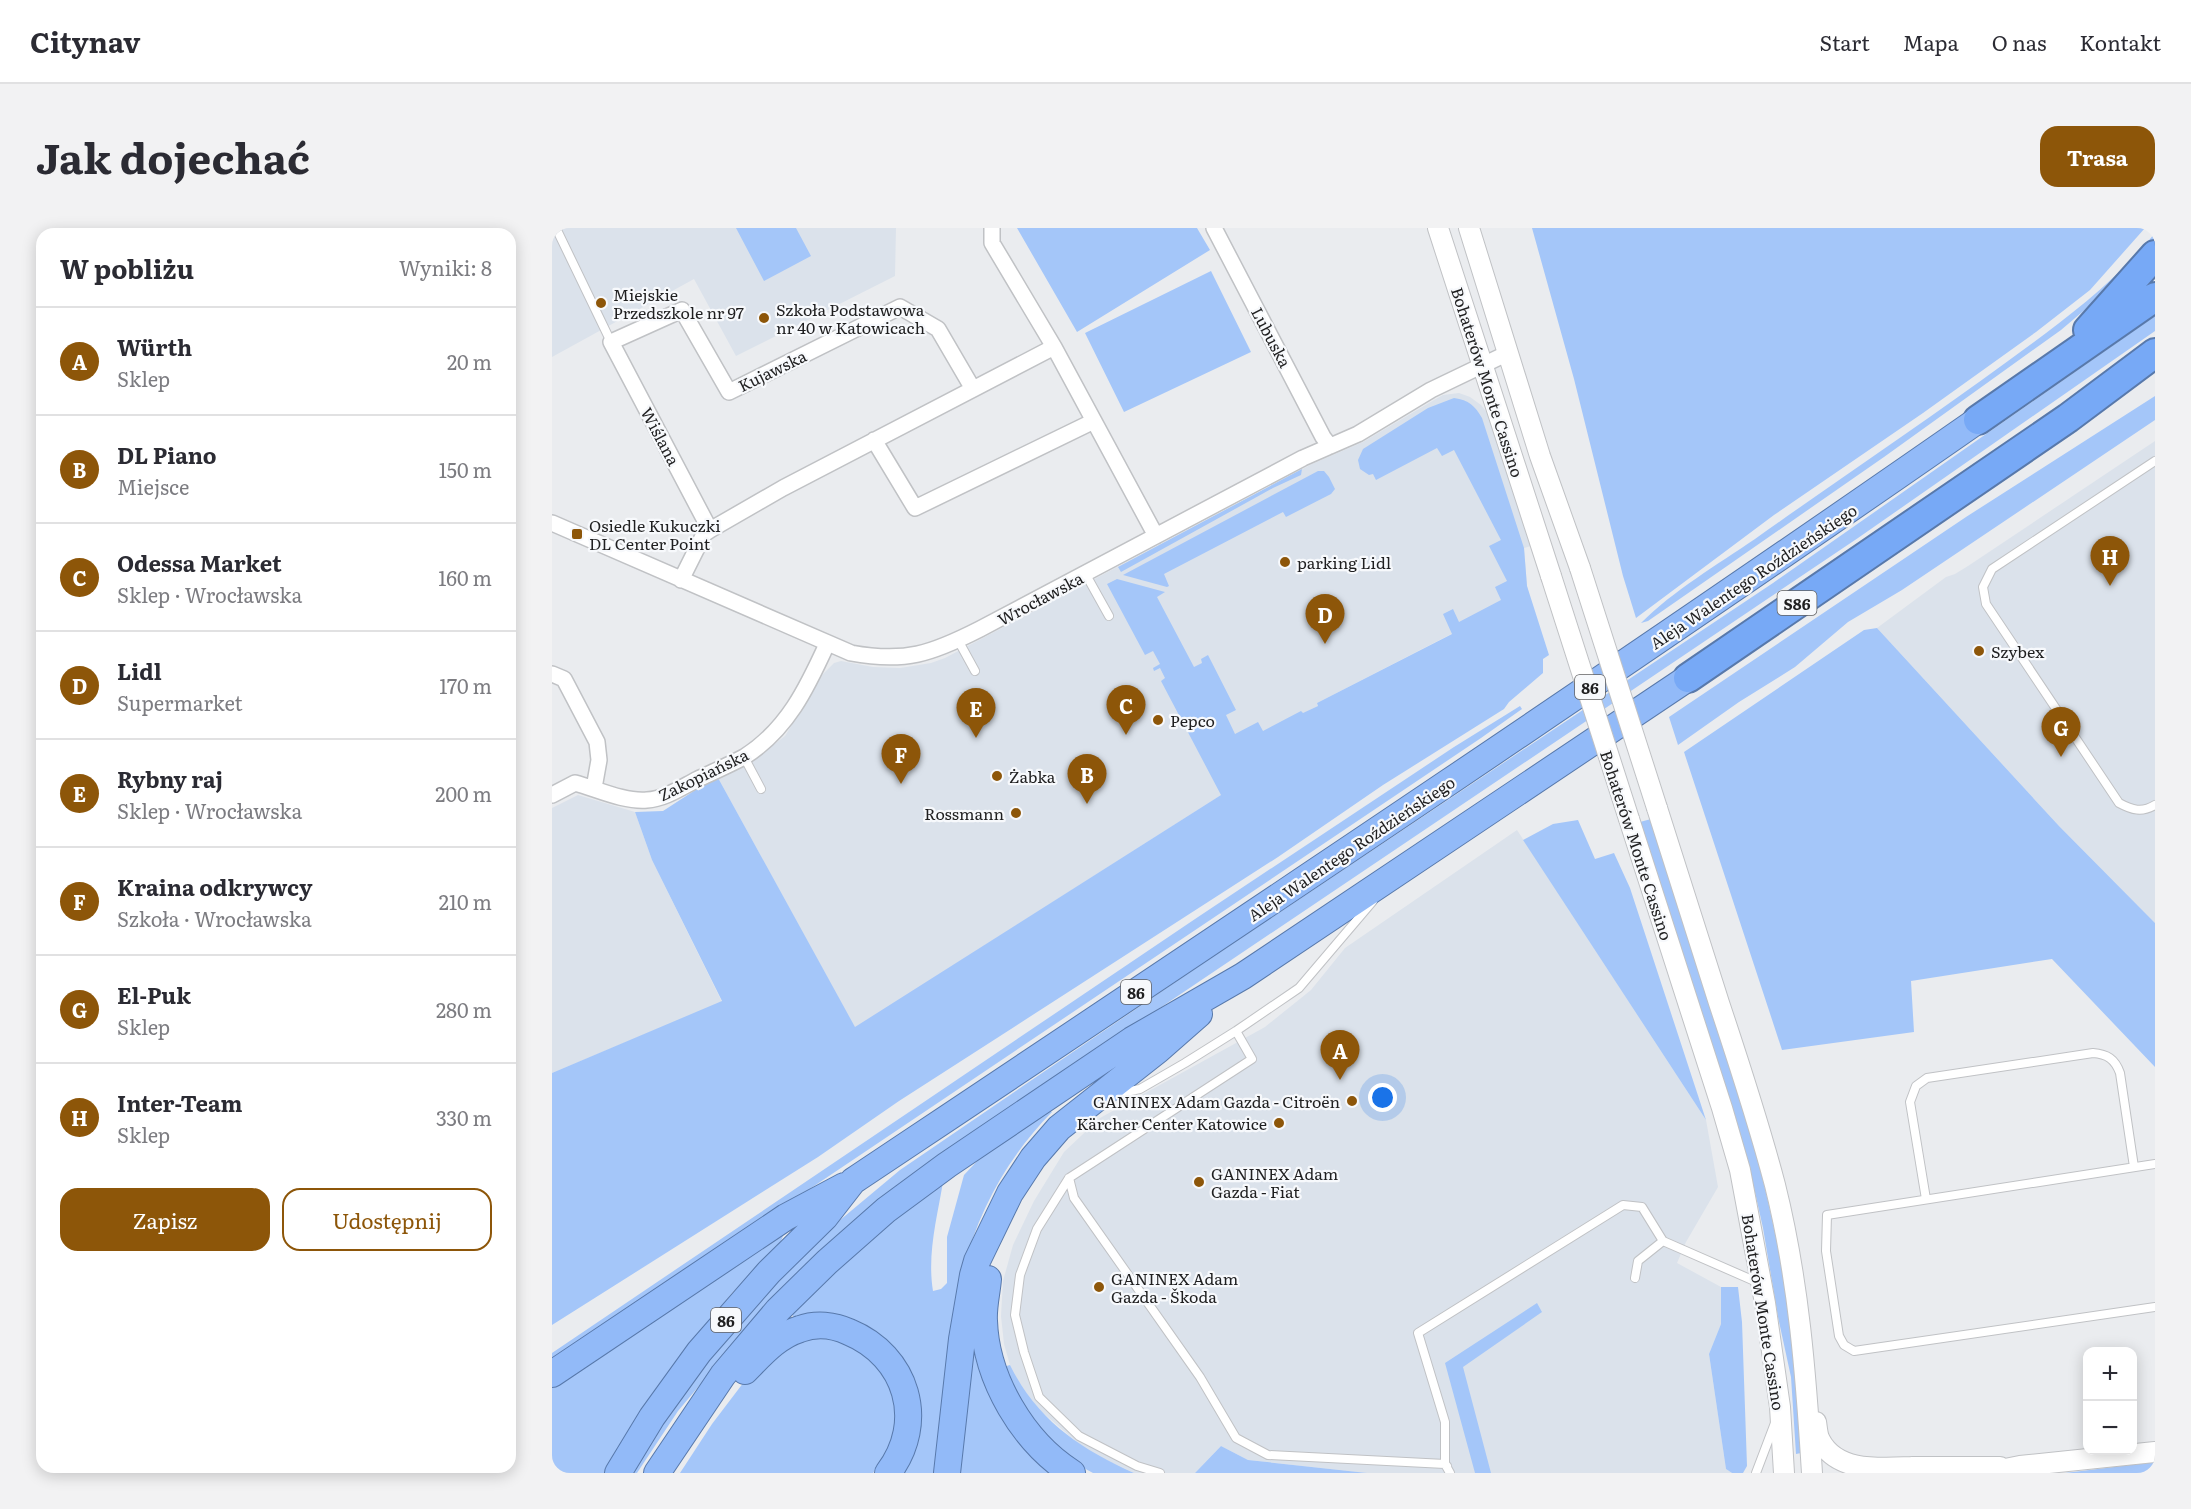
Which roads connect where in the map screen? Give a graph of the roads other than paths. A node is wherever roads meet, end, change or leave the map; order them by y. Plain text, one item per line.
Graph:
1 (556, 228) edge
2 (992, 228) edge
3 (1214, 228) edge
4 (1437, 228) edge
5 (1469, 228) edge
6 (2155, 255) edge
7 (2155, 297) edge
8 (611, 342) junction
9 (1054, 347) junction
10 (1508, 353) junction
11 (2155, 353) edge
12 (1482, 364) junction
13 (2052, 370) junction
14 (2155, 376) edge
15 (972, 389) junction
16 (2068, 418) junction
17 (1978, 420) joint
18 (1094, 421) junction
19 (874, 441) junction
20 (1330, 446) junction
21 (2155, 462) edge
22 (552, 523) edge
23 (710, 530) junction
24 (1156, 536) junction
25 (1085, 573) junction
26 (681, 580) junction
27 (1109, 616) dead end
28 (958, 640) junction
29 (827, 644) junction
30 (975, 671) dead end
31 (552, 674) edge
32 (1688, 678) joint
33 (744, 757) junction
34 (594, 788) junction
35 (761, 789) dead end
36 (552, 795) edge
37 (2154, 807) edge
38 (1395, 873) junction
39 (1243, 976) junction
40 (1236, 1031) junction
41 (1094, 1100) junction
42 (2155, 1164) edge
43 (2134, 1167) junction
44 (1070, 1178) junction
45 (853, 1181) junction
46 (1926, 1199) junction
47 (993, 1227) junction
48 (1663, 1241) junction
49 (1635, 1278) dead end
50 (1762, 1284) junction
51 (2155, 1307) edge
52 (1806, 1369) junction
53 (552, 1374) edge
54 (1780, 1407) junction
55 (692, 1424) junction
56 (2155, 1452) edge
57 (1445, 1464) junction
58 (1913, 1467) junction
59 (2020, 1467) junction
60 (618, 1473) edge
61 (657, 1473) edge
62 (888, 1473) edge
63 (947, 1473) edge
64 (1072, 1473) edge
65 (1160, 1473) edge
66 (1452, 1473) edge
67 (1756, 1473) edge
68 (1784, 1473) edge
69 (1812, 1473) edge
70 (1877, 1473) edge
71 (1985, 1473) edge

1 - 8 lane
2 - 9 street
3 - 20 street, Lubuska
4 - 12 street, Bohaterów Monte Cassino
5 - 10 street, Bohaterów Monte Cassino
6 - 13 highway
7 - 13 highway, Aleja Walentego Roździeńskiego
8 - 15 street, Kujawska
8 - 23 street, Wiślana
9 - 15 street
9 - 18 street
10 - 12 street, Wrocławska
10 - 52 street, Bohaterów Monte Cassino, bridge
11 - 16 highway, S86
12 - 20 street, Wrocławska
12 - 50 street, Bohaterów Monte Cassino, bridge
13 - 17 highway, Aleja Walentego Roździeńskiego
14 - 16 highway
15 - 19 street
16 - 32 highway, S86
17 - 45 highway, Aleja Walentego Roździeńskiego / 86
18 - 19 street
18 - 24 street
19 - 23 street
20 - 24 street, Wrocławska
21 - 37 lane
22 - 26 street, Wrocławska
23 - 26 street
24 - 25 street, Wrocławska
25 - 27 lane
25 - 28 street, Wrocławska
26 - 29 street, Wrocławska
28 - 29 street, Wrocławska
28 - 30 lane
29 - 33 street, Zakopiańska
31 - 34 street
32 - 38 highway, 86
33 - 34 street, Zakopiańska
33 - 35 lane
34 - 36 street, Zakopiańska
38 - 39 highway, 86
38 - 40 lane
39 - 41 highway
39 - 55 highway, 86
40 - 41 lane
40 - 44 lane
41 - 47 highway
42 - 43 lane
43 - 46 lane
43 - 46 lane
44 - 57 lane
44 - 65 lane
45 - 53 highway
45 - 60 highway, Aleja Walentego Roździeńskiego / 86
46 - 51 lane
47 - 63 highway
47 - 64 highway
48 - 49 lane
48 - 50 lane
48 - 57 lane
50 - 54 street, Bohaterów Monte Cassino
52 - 58 street
52 - 69 street, Bohaterów Monte Cassino
54 - 67 lane
54 - 68 street, Bohaterów Monte Cassino
55 - 61 highway, 86
55 - 62 highway
56 - 59 street
57 - 66 lane
58 - 59 street
58 - 70 street
59 - 71 street

